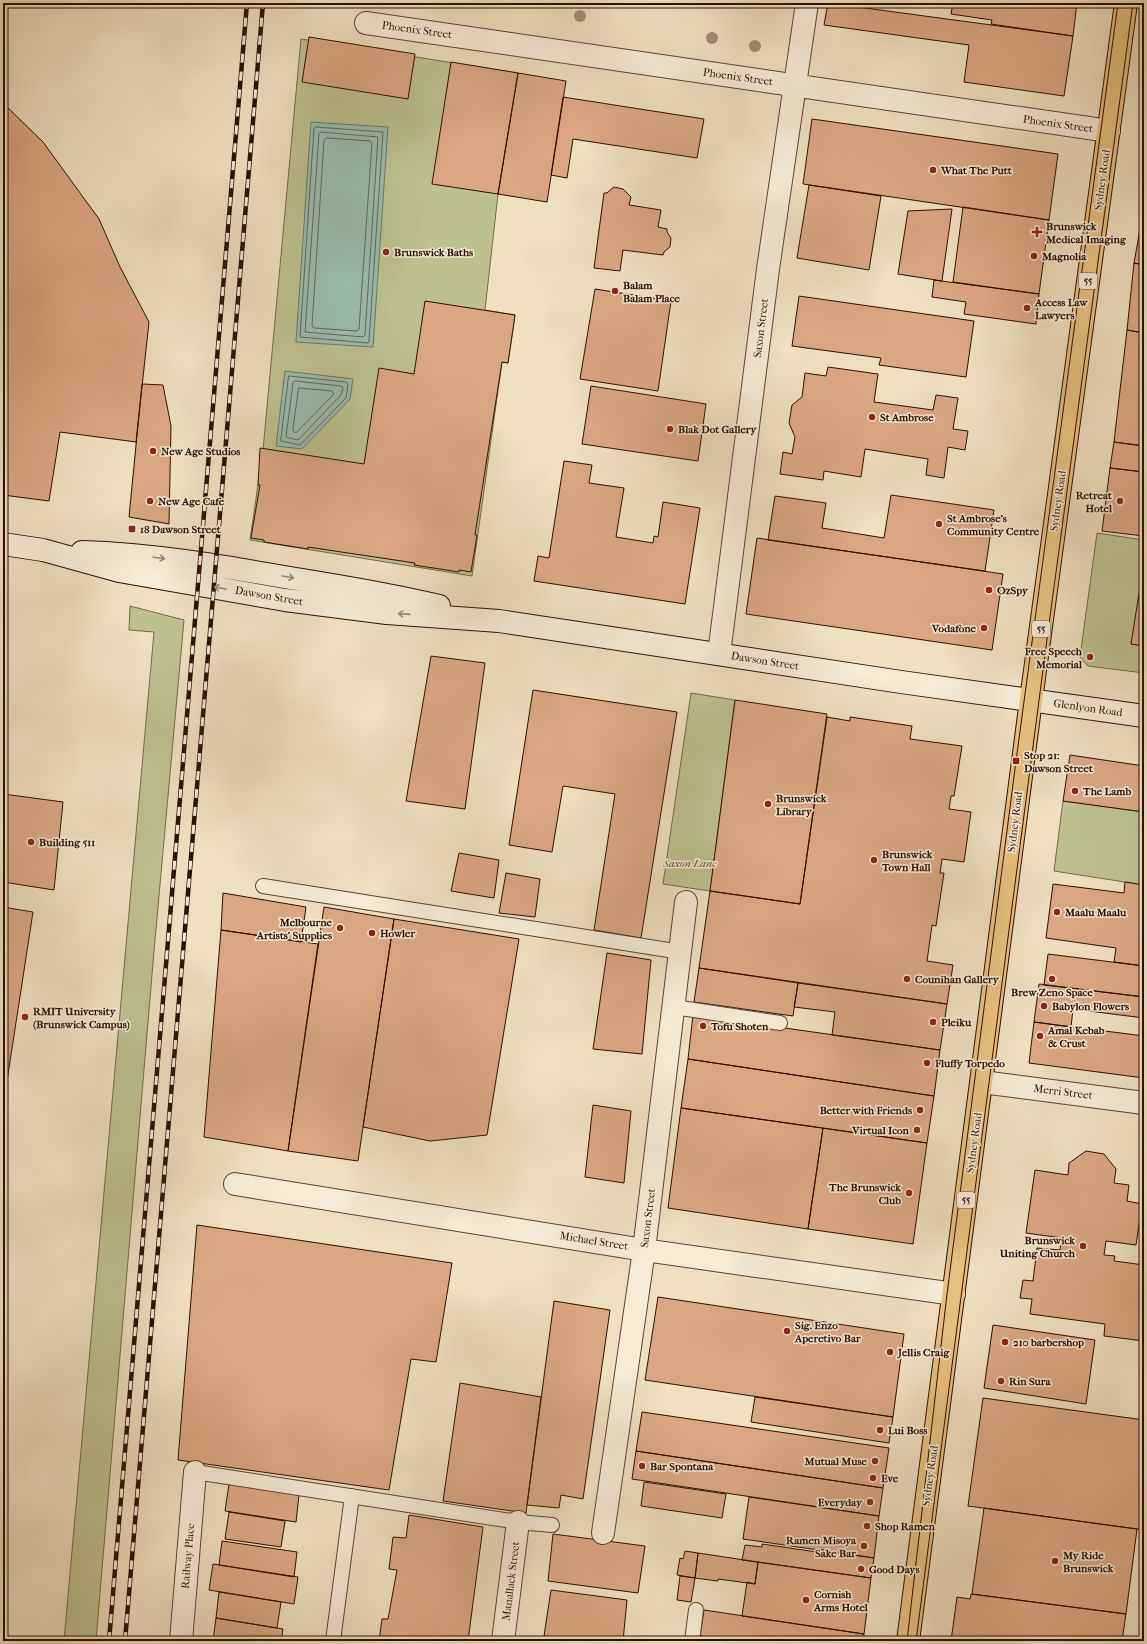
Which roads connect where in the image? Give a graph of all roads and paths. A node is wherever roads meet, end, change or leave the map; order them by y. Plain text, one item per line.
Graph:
1 (807, 3) edge
2 (1126, 3) edge
3 (366, 23) dead end
4 (795, 86) junction
5 (1109, 131) junction
6 (3, 544) edge
7 (719, 654) junction
8 (1031, 700) junction
9 (1144, 716) edge
10 (263, 886) dead end
11 (686, 902) dead end
12 (681, 952) junction
13 (674, 1007) junction
14 (780, 1023) dead end
15 (982, 1082) junction
16 (1144, 1103) edge
17 (235, 1184) dead end
18 (644, 1250) junction
19 (954, 1294) junction
20 (195, 1472) joint
21 (352, 1496) junction
22 (518, 1522) junction
23 (552, 1525) dead end
24 (604, 1533) dead end
25 (696, 1610) dead end
26 (181, 1641) edge
27 (332, 1641) edge
28 (504, 1641) edge
29 (692, 1641) edge
30 (908, 1641) edge

1 - 4 street, Saxon Street
2 - 5 highway, Sydney Road / 55
3 - 4 street, Phoenix Street
4 - 5 street, Phoenix Street
4 - 7 street, Saxon Street
5 - 8 highway, Sydney Road / 55
6 - 7 street, Dawson Street
7 - 8 street, Dawson Street
8 - 9 street, Glenlyon Road
8 - 15 highway, Sydney Road / 55
10 - 12 lane
11 - 12 street, Saxon Street
12 - 13 street, Saxon Street
13 - 14 lane
13 - 18 street, Saxon Street
15 - 16 street, Merri Street
15 - 19 highway, Sydney Road / 55
17 - 18 street, Michael Street
18 - 19 street, Michael Street
18 - 24 street, Saxon Street
19 - 30 highway, Sydney Road / 55
20 - 21 lane
20 - 26 street, Railway Place
21 - 22 lane
21 - 27 lane
22 - 23 lane
22 - 28 street, Manallack Street
25 - 29 lane

